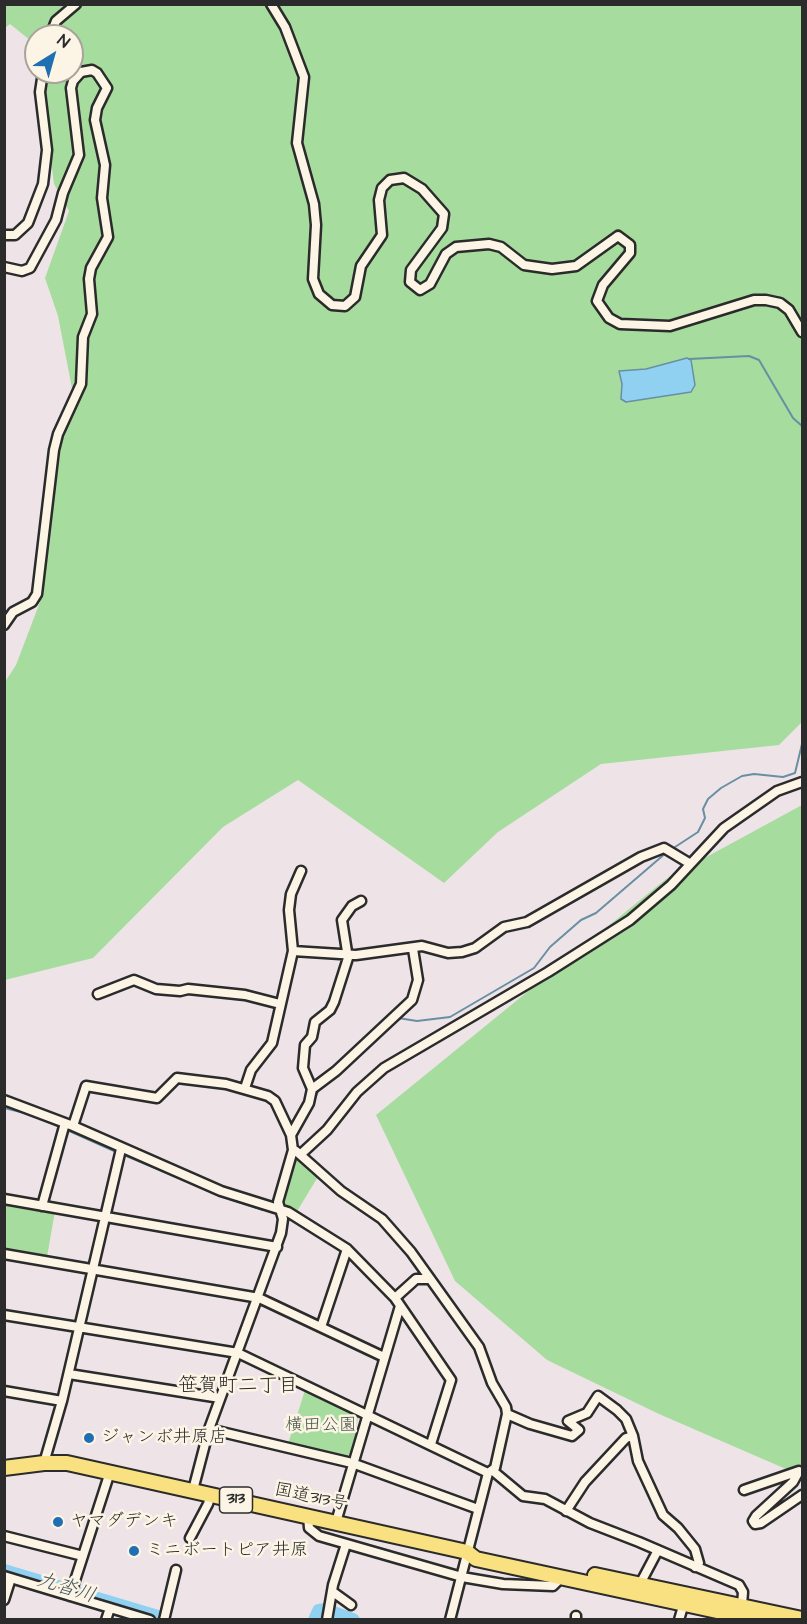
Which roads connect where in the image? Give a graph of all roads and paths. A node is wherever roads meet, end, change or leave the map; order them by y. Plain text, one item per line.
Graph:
1 (76, 4) edge
2 (271, 4) edge
3 (55, 24) edge
4 (41, 84) edge
5 (4, 235) edge
6 (4, 267) edge
7 (802, 332) edge
8 (4, 625) edge
9 (802, 782) edge
10 (689, 864) junction
11 (301, 871) dead end
12 (361, 901) dead end
13 (413, 949) junction
14 (293, 951) junction
15 (347, 953) junction
16 (98, 994) dead end
17 (280, 1004) junction
18 (245, 1088) junction
19 (312, 1089) junction
20 (4, 1100) edge
21 (69, 1124) junction
22 (291, 1135) junction
23 (121, 1149) junction
24 (297, 1152) junction
25 (4, 1199) edge
26 (42, 1206) junction
27 (279, 1209) junction
28 (105, 1218) junction
29 (277, 1247) junction
30 (348, 1249) junction
31 (4, 1254) edge
32 (93, 1270) junction
33 (429, 1279) junction
34 (258, 1298) junction
35 (395, 1298) junction
36 (400, 1306) junction
37 (4, 1315) edge
38 (80, 1327) junction
39 (321, 1327) junction
40 (238, 1353) junction
41 (384, 1357) junction
42 (69, 1374) junction
43 (4, 1391) edge
44 (220, 1398) junction
45 (63, 1401) junction
46 (367, 1414) junction
47 (507, 1414) junction
48 (209, 1429) junction
49 (633, 1436) junction
50 (431, 1444) junction
51 (44, 1463) junction
52 (352, 1463) junction
53 (4, 1468) edge
54 (110, 1472) junction
55 (490, 1472) junction
56 (193, 1490) junction
57 (744, 1490) dead end
58 (211, 1494) junction
59 (802, 1495) edge
60 (478, 1509) junction
61 (566, 1510) junction
62 (308, 1516) junction
63 (336, 1522) junction
64 (4, 1536) edge
65 (190, 1538) dead end
66 (346, 1544) junction
67 (658, 1550) junction
68 (467, 1552) junction
69 (83, 1556) junction
70 (695, 1567) junction
71 (176, 1570) dead end
72 (8, 1577) edge
73 (462, 1577) junction
74 (562, 1577) junction
75 (640, 1584) junction
76 (71, 1592) junction
77 (333, 1592) junction
78 (4, 1600) edge
79 (684, 1603) junction
80 (351, 1605) dead end
81 (742, 1605) junction
82 (110, 1608) junction
83 (328, 1613) edge
84 (802, 1619) edge
85 (106, 1620) edge
86 (150, 1620) edge
87 (164, 1620) edge
88 (450, 1620) edge
89 (679, 1620) edge
90 (759, 1620) edge

1 - 3 street
2 - 7 street
4 - 5 street
6 - 8 street
9 - 10 street
10 - 13 street
10 - 24 street
11 - 14 street
12 - 15 street
13 - 15 street
13 - 19 street
14 - 15 street
14 - 17 street
15 - 19 street
16 - 17 street
17 - 18 street
18 - 21 street
18 - 22 street
19 - 22 street
20 - 21 street
21 - 23 street
21 - 26 street
22 - 24 street
23 - 27 street
23 - 28 street
24 - 27 street
24 - 33 street
25 - 26 street
26 - 28 street
27 - 29 street
27 - 30 street
28 - 29 street
28 - 32 street
29 - 34 street
30 - 35 street
30 - 39 street
31 - 32 street
32 - 34 street
32 - 38 street
33 - 35 street
33 - 47 street
34 - 39 street
34 - 40 street
35 - 36 street
36 - 41 street
36 - 50 street
37 - 38 street
38 - 40 street
38 - 42 street
39 - 41 street
40 - 44 street
40 - 46 street
41 - 46 street
42 - 44 street
42 - 45 street
43 - 45 street
44 - 48 street
45 - 51 street
46 - 50 street
46 - 52 street
47 - 49 street
47 - 55 street
48 - 52 street
48 - 56 street
49 - 61 street
49 - 70 street
50 - 55 street
51 - 53 highway, 国道313号 / 313
51 - 54 highway, 国道313号 / 313
52 - 60 street
52 - 63 street
54 - 56 highway, 国道313号 / 313
54 - 69 street
55 - 60 street
55 - 61 street
56 - 58 highway, 国道313号 / 313
57 - 59 street
58 - 62 highway, 国道313号 / 313
58 - 65 street
60 - 68 street
61 - 67 street
62 - 63 highway, 国道313号 / 313
62 - 66 street
63 - 68 highway, 国道313号 / 313
64 - 69 street
66 - 73 street
66 - 77 street
67 - 70 street
67 - 75 street
68 - 73 street
68 - 74 highway, 国道313号 / 313
68 - 75 highway, 国道313号 / 313
69 - 76 street
70 - 81 street
71 - 87 street
72 - 76 street
72 - 78 street
73 - 74 street
73 - 88 street
74 - 79 highway, 国道313号 / 313
75 - 81 highway, 国道313号 / 313
76 - 82 street
77 - 80 street
77 - 83 street
79 - 89 street
79 - 90 highway, 国道313号 / 313
81 - 84 highway, 国道313号 / 313
82 - 85 street
82 - 86 street

